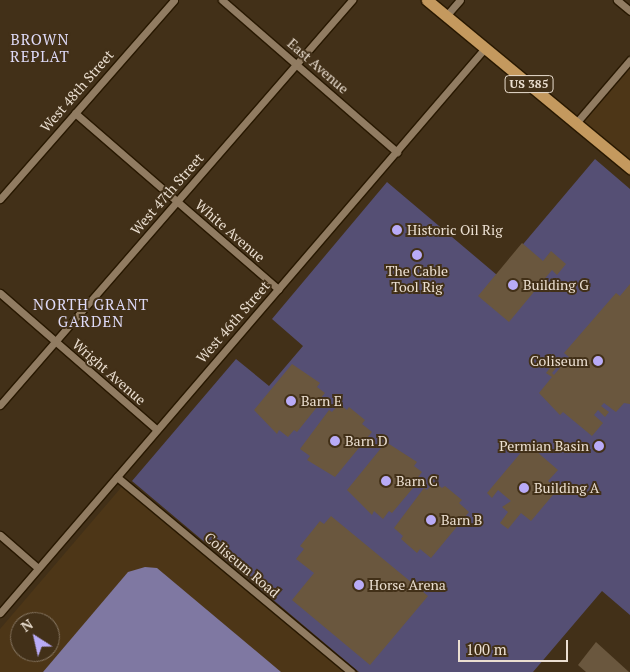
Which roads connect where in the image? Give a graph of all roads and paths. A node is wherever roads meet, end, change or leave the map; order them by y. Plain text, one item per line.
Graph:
1 (174, 0) edge
2 (222, 0) edge
3 (352, 0) edge
4 (427, 0) edge
5 (460, 0) edge
6 (617, 0) edge
7 (630, 12) edge
8 (446, 16) junction
9 (485, 48) junction
10 (630, 60) edge
11 (296, 64) junction
12 (75, 114) junction
13 (576, 123) junction
14 (397, 152) junction
15 (630, 168) edge
16 (0, 199) edge
17 (177, 202) junction
18 (278, 290) junction
19 (0, 293) edge
20 (56, 341) junction
21 (0, 404) edge
22 (157, 430) junction
23 (117, 477) junction
24 (0, 535) edge
25 (38, 568) junction
26 (0, 613) edge
27 (352, 672) edge

1 - 12 street, West 48th Street
2 - 11 street, East Avenue
3 - 11 street, West 47th Street
4 - 8 main road, US 385
5 - 8 street
6 - 7 street
8 - 9 main road, US 385
9 - 13 main road, US 385
9 - 14 street, West 46th Street
10 - 13 street
11 - 14 street, East Avenue
11 - 17 street, West 47th Street
12 - 16 street, West 48th Street
12 - 17 street, White Avenue
13 - 15 main road, US 385
14 - 18 street, West 46th Street
17 - 18 street, White Avenue
17 - 20 street, West 47th Street
18 - 22 street, West 46th Street
19 - 20 street, Wright Avenue
20 - 21 street, West 47th Street
20 - 22 street, Wright Avenue
22 - 23 street, West 46th Street
23 - 25 street, West 46th Street
23 - 27 street, Coliseum Road
24 - 25 street
25 - 26 street, West 46th Street

